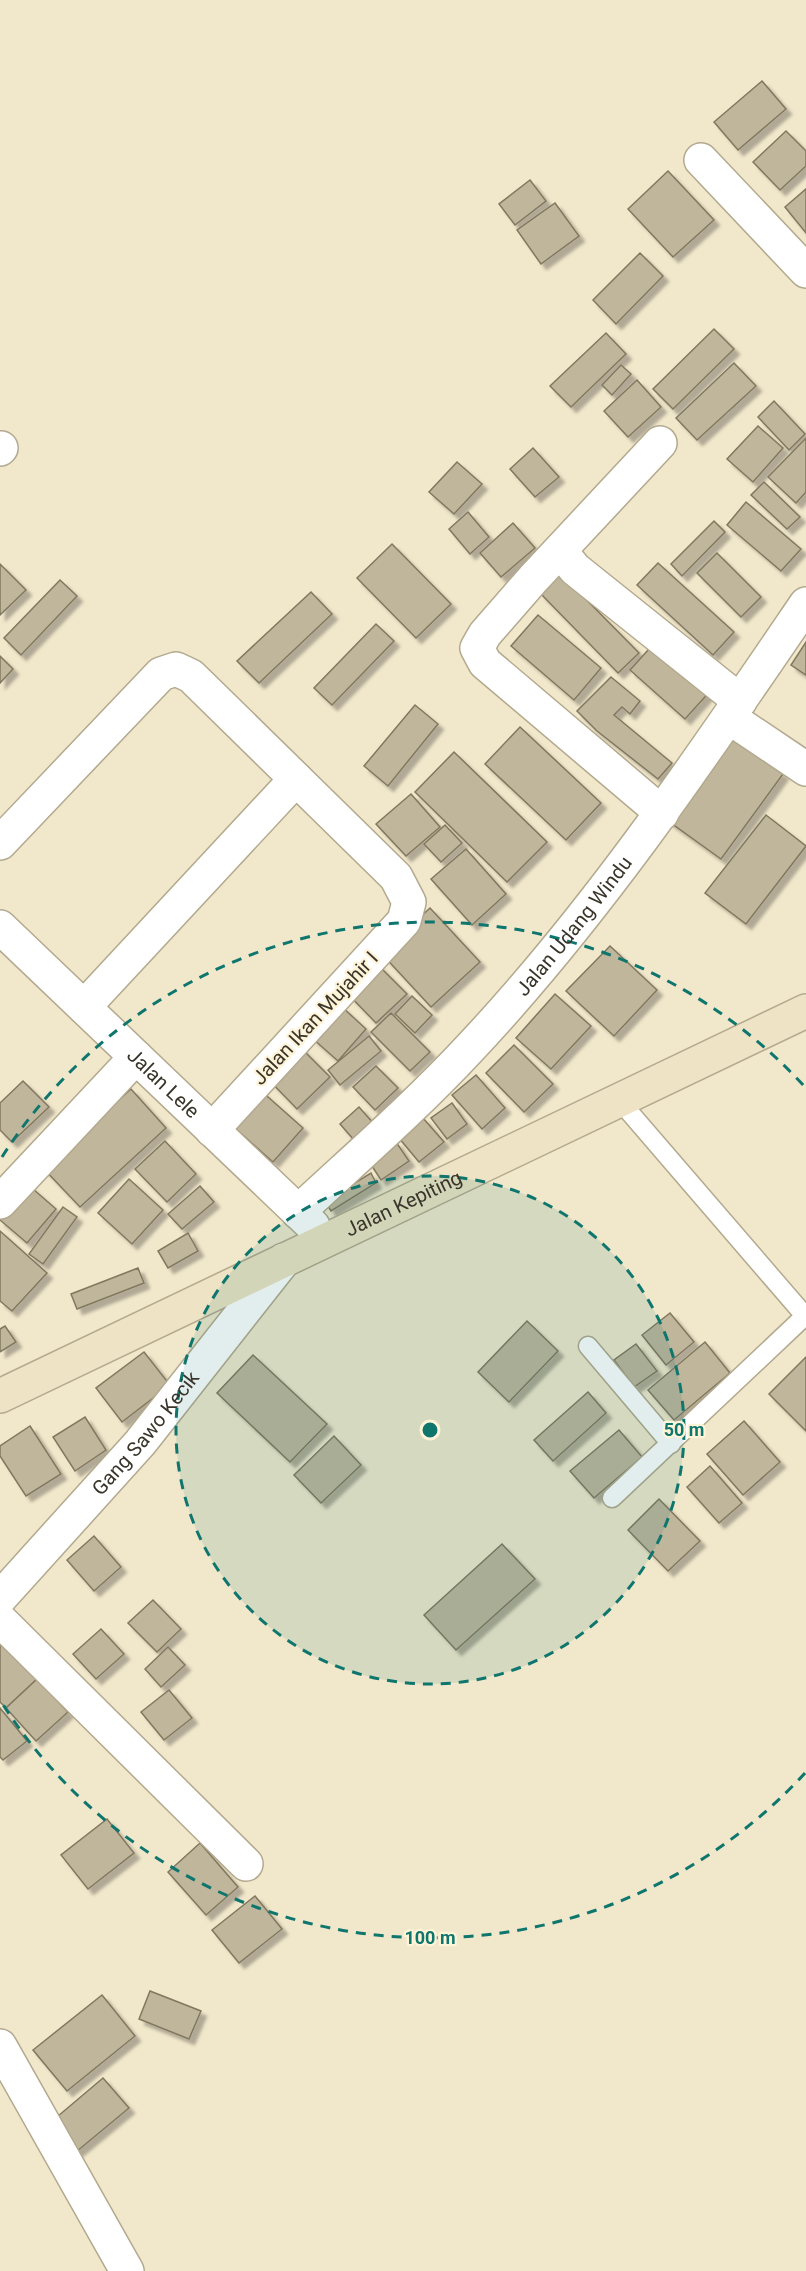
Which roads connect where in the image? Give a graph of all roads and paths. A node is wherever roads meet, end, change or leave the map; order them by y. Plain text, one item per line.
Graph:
1 (701, 160) dead end
2 (806, 271) edge
3 (660, 443) dead end
4 (561, 552) junction
5 (806, 604) edge
6 (735, 710) junction
7 (806, 769) edge
8 (296, 779) junction
9 (662, 813) junction
10 (0, 843) edge
11 (5, 942) edge
12 (84, 1007) junction
13 (806, 1011) edge
14 (136, 1057) junction
15 (619, 1100) junction
16 (213, 1130) junction
17 (0, 1202) edge
18 (298, 1212) junction
19 (327, 1240) junction
20 (284, 1260) junction
21 (806, 1315) edge
22 (588, 1346) dead end
23 (0, 1396) edge
24 (671, 1444) junction
25 (612, 1498) dead end
26 (0, 1598) edge
27 (0, 1620) edge
28 (246, 1864) dead end
29 (0, 2046) edge
30 (128, 2271) edge

1 - 2 street
3 - 4 street
4 - 6 street
4 - 9 street
5 - 6 street, Jalan Udang Windu
6 - 7 street
6 - 9 street, Jalan Udang Windu
8 - 10 street
8 - 12 street
8 - 16 street, Jalan Ikan Mujahir I
9 - 18 street, Jalan Udang Windu
11 - 12 street, Jalan Lele
12 - 14 street, Jalan Lele
13 - 15 main road, Jalan Kepiting
14 - 16 street, Jalan Lele
14 - 17 street
15 - 19 main road, Jalan Kepiting
15 - 21 lane
16 - 18 street, Jalan Lele
18 - 19 street, Jalan Lele
19 - 20 main road, Jalan Kepiting
20 - 23 main road, Jalan Kepiting
20 - 26 street, Gang Sawo Kecik
21 - 24 lane
22 - 24 lane
24 - 25 lane
27 - 28 street
29 - 30 street

